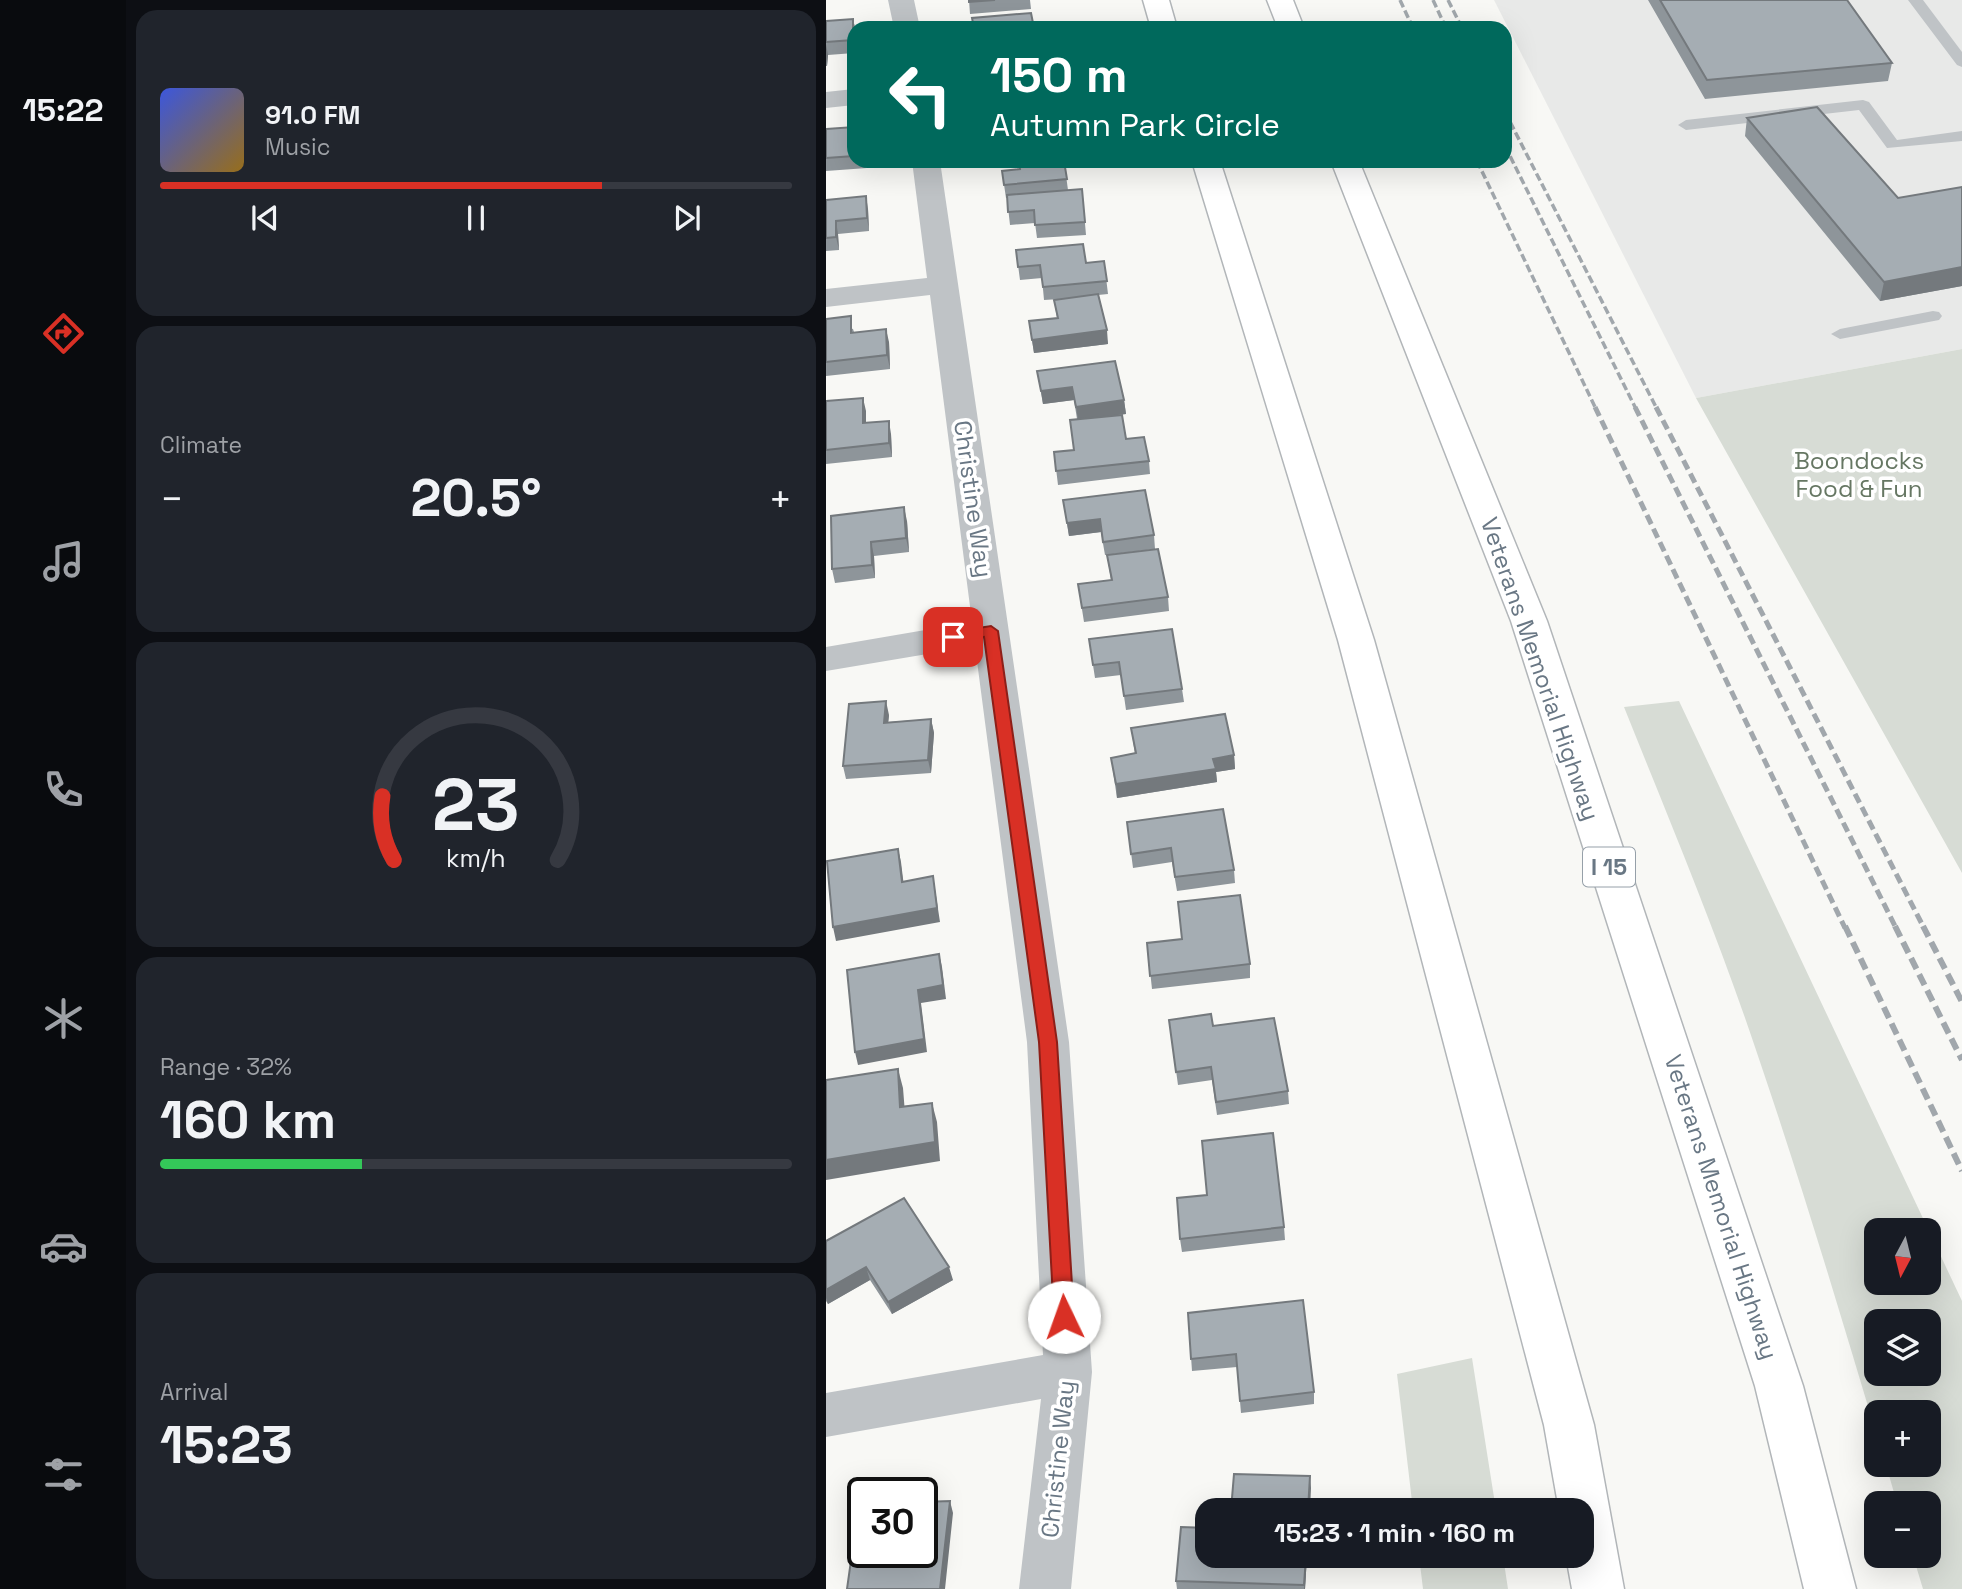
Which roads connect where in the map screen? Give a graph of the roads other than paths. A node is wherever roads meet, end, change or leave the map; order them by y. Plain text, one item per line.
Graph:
1 (901, 0) edge
2 (1156, 0) edge
3 (1280, 0) edge
4 (1915, 0) edge
5 (906, 21) edge
6 (1162, 21) edge
7 (1289, 21) edge
8 (1962, 62) edge
9 (847, 98) edge
10 (826, 100) edge
11 (1686, 125) dead end
12 (1962, 136) edge
13 (927, 168) edge
14 (1208, 168) edge
15 (1348, 168) edge
16 (943, 285) junction
17 (826, 298) edge
18 (1933, 316) dead end
19 (1840, 334) dead end
20 (991, 631) junction
21 (826, 659) edge
22 (1068, 1372) junction
23 (826, 1415) edge
24 (1045, 1589) edge
25 (1598, 1589) edge
26 (1830, 1589) edge

1 - 5 street
2 - 6 highway
3 - 7 highway
4 - 8 lane
9 - 10 street
11 - 12 lane
13 - 16 street, Christine Way
14 - 25 highway
15 - 26 highway, Veterans Memorial Highway / I 15
16 - 17 street
16 - 20 street, Christine Way
18 - 19 lane
20 - 21 street
20 - 22 street, Christine Way
22 - 23 street
22 - 24 street, Christine Way

